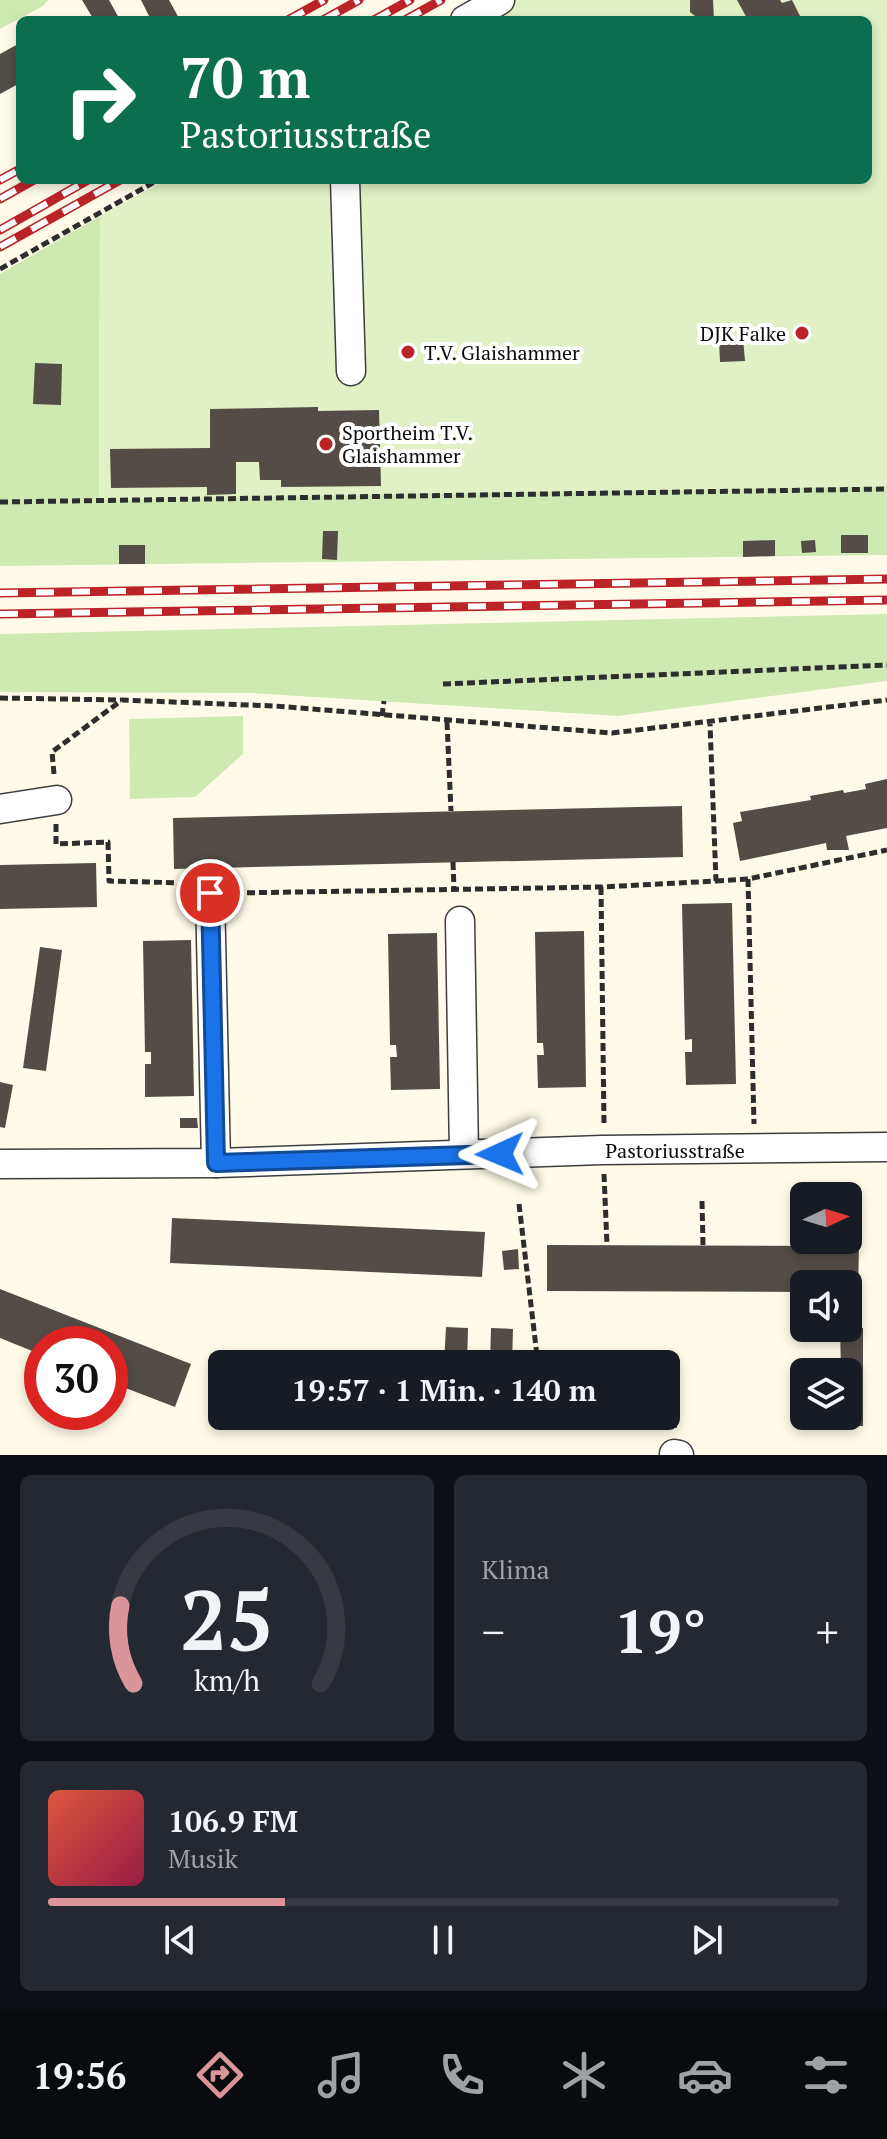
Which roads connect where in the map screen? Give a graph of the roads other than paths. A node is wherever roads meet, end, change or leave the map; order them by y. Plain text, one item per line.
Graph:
1 (500, 0) edge
2 (472, 16) edge
3 (345, 184) edge
4 (351, 371) dead end
5 (57, 800) road end
6 (0, 809) edge
7 (210, 893) road end
8 (460, 921) dead end
9 (887, 1147) edge
10 (464, 1154) junction
11 (216, 1163) junction
12 (0, 1164) edge

1 - 2 street
3 - 4 street
5 - 6 street
7 - 11 street
8 - 10 street
9 - 10 street, Pastoriusstraße
10 - 11 street, Pastoriusstraße
11 - 12 street, Pastoriusstraße

